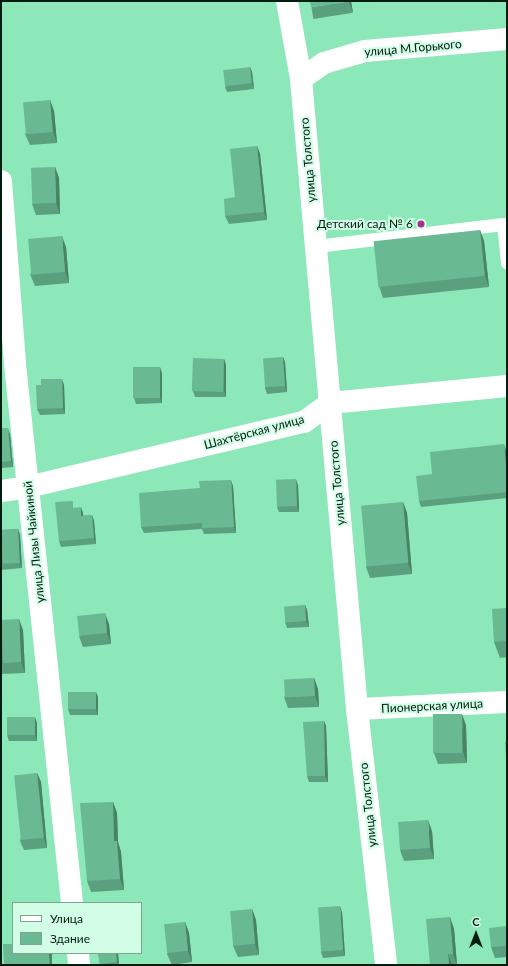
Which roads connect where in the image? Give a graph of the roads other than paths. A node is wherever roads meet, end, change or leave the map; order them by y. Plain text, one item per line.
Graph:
1 (287, 1) edge
2 (507, 40) edge
3 (301, 79) junction
4 (1, 181) edge
5 (316, 246) junction
6 (507, 263) edge
7 (9, 374) edge
8 (507, 386) edge
9 (330, 403) junction
10 (28, 487) junction
11 (1, 491) edge
12 (507, 702) edge
13 (357, 709) junction
14 (72, 902) edge
15 (78, 954) edge
16 (79, 965) edge
17 (386, 965) edge

1 - 3 street, улица Толстого
2 - 3 street, улица М.Горького
3 - 5 street, улица Толстого
4 - 7 street, улица Лизы Чайкиной
5 - 6 lane
5 - 9 street, улица Толстого
7 - 10 street, улица Лизы Чайкиной
8 - 9 street
9 - 10 street, Шахтёрская улица
9 - 13 street, улица Толстого
10 - 11 street, Шахтёрская улица
10 - 14 street, улица Лизы Чайкиной
12 - 13 street, Пионерская улица
13 - 17 street, улица Толстого
15 - 16 street

